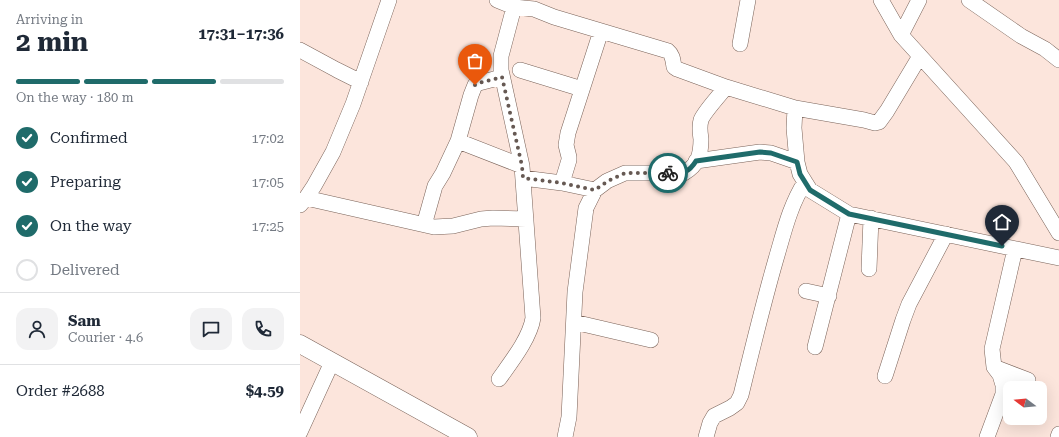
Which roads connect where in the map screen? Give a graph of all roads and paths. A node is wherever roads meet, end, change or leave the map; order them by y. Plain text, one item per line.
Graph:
1 (389, 0) edge
2 (497, 0) edge
3 (748, 0) edge
4 (881, 0) edge
5 (919, 0) edge
6 (969, 0) edge
7 (536, 5) edge
8 (514, 7) junction
9 (601, 31) junction
10 (901, 35) junction
11 (740, 44) dead end
12 (300, 50) edge
13 (920, 56) junction
14 (1059, 60) edge
15 (520, 70) dead end
16 (502, 77) junction
17 (361, 82) junction
18 (726, 87) junction
19 (582, 89) junction
20 (795, 108) junction
21 (458, 141) junction
22 (696, 161) junction
23 (797, 162) junction
24 (522, 172) junction
25 (805, 182) junction
26 (562, 183) junction
27 (595, 190) junction
28 (303, 201) edge
29 (849, 214) junction
30 (871, 218) junction
31 (526, 219) junction
32 (423, 224) junction
33 (1059, 233) edge
34 (946, 234) junction
35 (1015, 249) junction
36 (1059, 258) edge
37 (869, 269) dead end
38 (806, 291) dead end
39 (829, 296) junction
40 (574, 322) junction
41 (652, 340) dead end
42 (300, 344) edge
43 (815, 347) dead end
44 (332, 362) junction
45 (994, 367) junction
46 (885, 376) dead end
47 (499, 379) dead end
48 (1028, 380) dead end
49 (300, 432) edge
50 (1059, 434) edge
51 (466, 437) edge
52 (564, 437) edge
53 (706, 437) edge
54 (987, 437) edge
55 (1058, 437) edge

1 - 17 street
2 - 8 street
3 - 11 street
4 - 10 street
5 - 10 street
6 - 14 street
7 - 8 street
7 - 9 street
8 - 16 street
9 - 18 street
9 - 19 street
10 - 13 street
12 - 17 street
13 - 20 street
13 - 33 street
15 - 19 street
16 - 21 street
16 - 24 street
17 - 28 street
18 - 20 street
18 - 22 street
19 - 26 street
20 - 23 street
21 - 24 street
21 - 32 street
22 - 23 street
22 - 27 street
23 - 25 street
24 - 26 street
24 - 31 street
25 - 29 street
25 - 53 street
26 - 27 street
27 - 40 street
28 - 32 street
29 - 30 street
29 - 39 street
30 - 34 street
30 - 37 street
31 - 32 street
31 - 47 street
34 - 35 street
34 - 46 street
35 - 36 street
35 - 45 street
38 - 39 street
39 - 43 street
40 - 41 street
40 - 52 street
42 - 44 street
44 - 49 street
44 - 51 street
45 - 48 street
45 - 54 street
50 - 55 street

